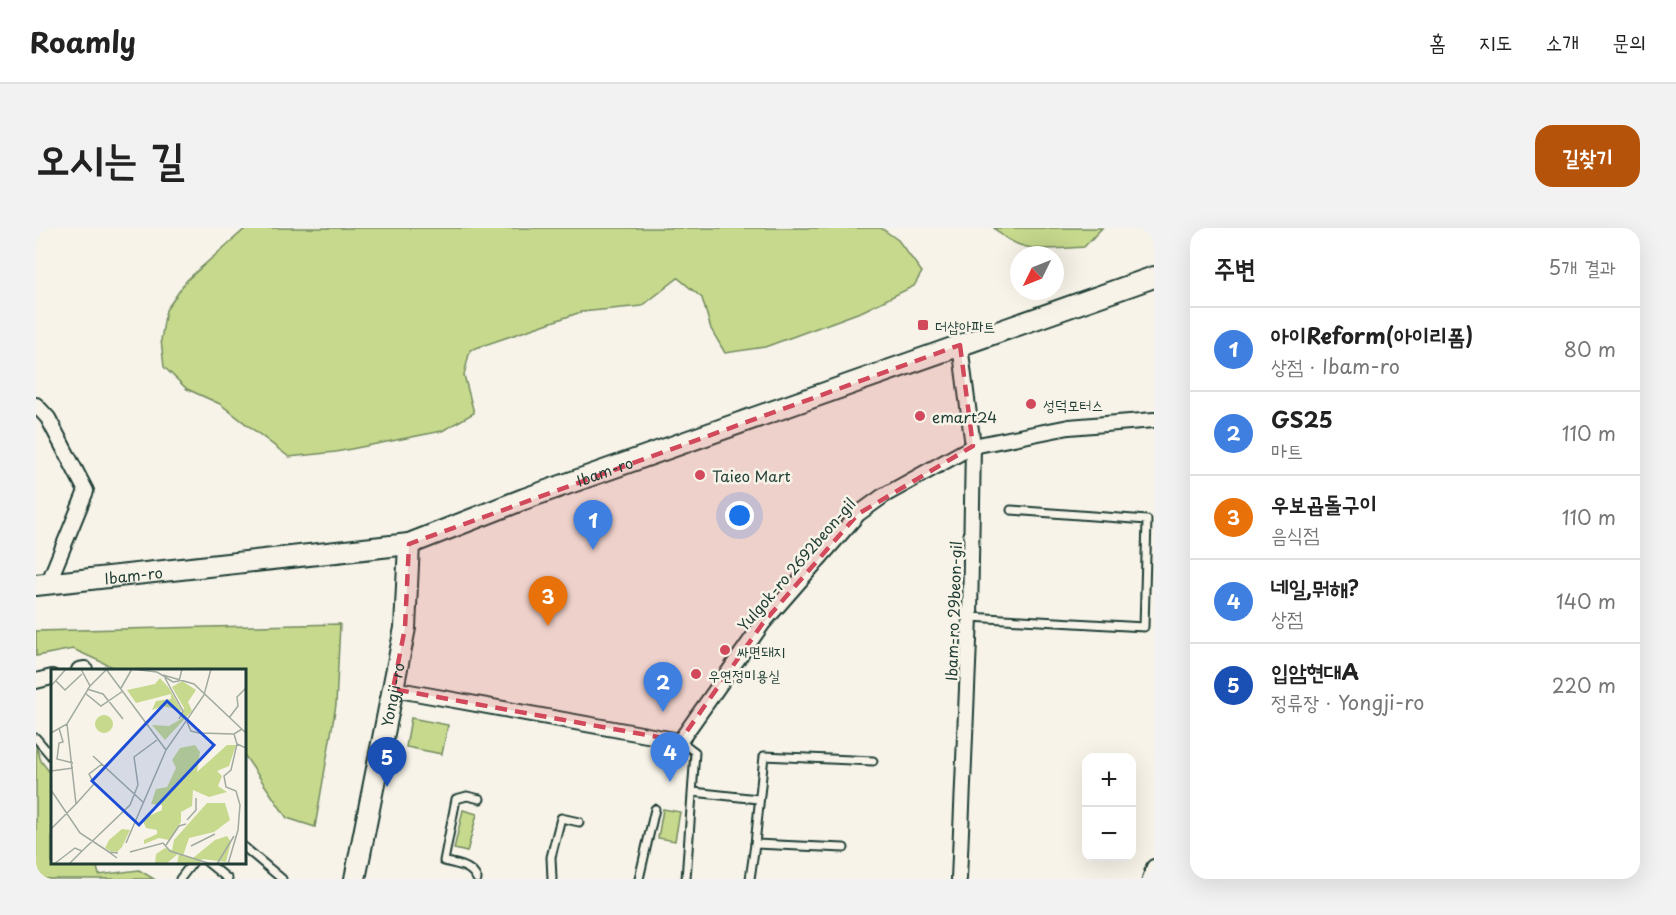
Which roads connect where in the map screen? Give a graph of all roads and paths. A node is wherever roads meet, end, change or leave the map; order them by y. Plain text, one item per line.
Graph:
1 (1154, 277) edge
2 (960, 345) junction
3 (36, 405) edge
4 (1150, 422) edge
5 (973, 446) junction
6 (1011, 510) dead end
7 (1150, 520) edge
8 (409, 544) junction
9 (42, 584) edge
10 (970, 617) junction
11 (51, 677) edge
12 (36, 681) edge
13 (393, 689) junction
14 (36, 738) edge
15 (680, 741) junction
16 (51, 756) edge
17 (873, 761) dead end
18 (693, 792) junction
19 (480, 799) dead end
20 (758, 799) junction
21 (655, 809) dead end
22 (579, 822) dead end
23 (755, 844) junction
24 (844, 848) dead end
25 (246, 849) edge
26 (191, 864) edge
27 (209, 864) edge
28 (1154, 867) edge
29 (180, 879) edge
30 (228, 879) edge
31 (282, 879) edge
32 (355, 879) edge
33 (477, 879) edge
34 (552, 879) edge
35 (639, 879) edge
36 (686, 879) edge
37 (750, 879) edge
38 (958, 879) edge
39 (1150, 879) edge

1 - 2 street, Ibam-ro
2 - 5 street, Ibam-ro 29beon-gil
2 - 8 street, Ibam-ro
3 - 9 street
4 - 5 street, Yulgok-ro 2692beon-gil
5 - 10 street, Ibam-ro 29beon-gil
5 - 15 street, Yulgok-ro 2692beon-gil
6 - 7 lane
7 - 10 lane
8 - 9 street, Ibam-ro
8 - 13 street, Yongji-ro
10 - 38 street, Ibam-ro 29beon-gil
11 - 12 street
13 - 15 street
13 - 32 street, Yongji-ro
14 - 16 lane
15 - 18 lane
17 - 20 lane
18 - 20 lane
18 - 36 lane
19 - 33 lane
20 - 23 lane
21 - 35 lane
22 - 34 lane
23 - 24 lane
23 - 37 lane
25 - 31 lane
26 - 29 lane
27 - 30 lane
28 - 39 street

